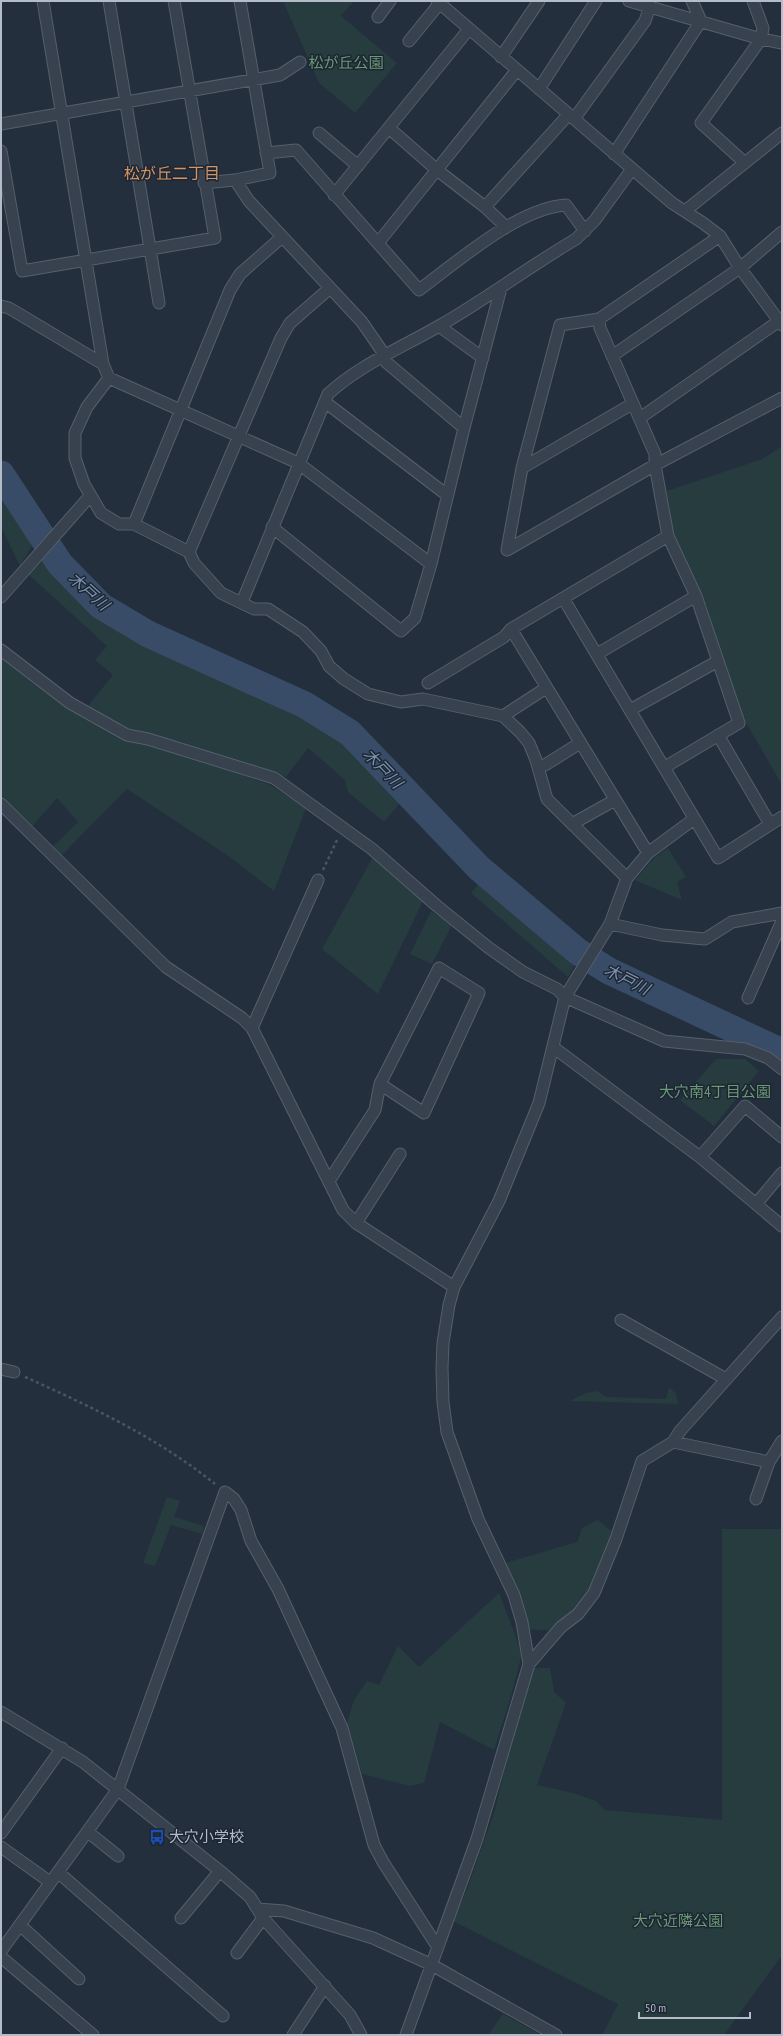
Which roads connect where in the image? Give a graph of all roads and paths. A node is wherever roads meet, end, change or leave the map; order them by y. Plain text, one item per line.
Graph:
1 (43, 1) edge
2 (109, 1) edge
3 (174, 1) edge
4 (240, 1) edge
5 (390, 1) edge
6 (539, 1) edge
7 (596, 1) edge
8 (633, 1) edge
9 (692, 1) edge
10 (752, 1) edge
11 (438, 2) edge
12 (650, 6) junction
13 (378, 17) dead end
14 (701, 20) junction
15 (469, 28) junction
16 (761, 39) junction
17 (409, 41) dead end
18 (782, 43) edge
19 (501, 57) junction
20 (300, 62) dead end
21 (517, 70) junction
22 (253, 80) junction
23 (539, 89) junction
24 (189, 93) junction
25 (126, 104) junction
26 (62, 114) junction
27 (571, 117) junction
28 (1, 124) edge
29 (389, 128) junction
30 (319, 133) dead end
31 (782, 133) edge
32 (1, 151) edge
33 (266, 153) junction
34 (614, 154) junction
35 (745, 163) junction
36 (358, 166) junction
37 (632, 169) junction
38 (437, 170) junction
39 (235, 180) junction
40 (204, 183) junction
41 (334, 195) junction
42 (485, 207) junction
43 (685, 211) junction
44 (506, 227) junction
45 (585, 231) junction
46 (782, 232) edge
47 (720, 236) junction
48 (282, 237) junction
49 (378, 243) junction
50 (150, 249) junction
51 (86, 260) junction
52 (740, 268) junction
53 (330, 288) junction
54 (501, 288) junction
55 (159, 303) dead end
56 (1, 306) edge
57 (599, 319) junction
58 (781, 322) edge
59 (439, 326) junction
60 (384, 354) junction
61 (612, 356) junction
62 (483, 358) junction
63 (103, 364) junction
64 (109, 378) junction
65 (782, 398) edge
66 (325, 402) junction
67 (632, 404) junction
68 (181, 412) junction
69 (640, 418) junction
70 (464, 428) junction
71 (239, 438) junction
72 (298, 463) junction
73 (655, 465) junction
74 (522, 468) junction
75 (447, 495) junction
76 (86, 500) junction
77 (134, 524) junction
78 (272, 527) junction
79 (668, 536) junction
80 (189, 552) junction
81 (431, 564) junction
82 (696, 596) junction
83 (1, 597) edge
84 (563, 598) junction
85 (242, 602) junction
86 (511, 629) junction
87 (1, 650) edge
88 (597, 654) junction
89 (718, 661) junction
90 (428, 683) dead end
91 (546, 688) junction
92 (630, 710) junction
93 (503, 716) junction
94 (718, 735) junction
95 (580, 742) junction
96 (545, 765) dead end
97 (665, 767) junction
98 (615, 800) junction
99 (1, 804) edge
100 (694, 818) junction
101 (782, 818) edge
102 (572, 824) junction
103 (770, 824) junction
104 (343, 827) junction
105 (648, 853) junction
106 (628, 878) junction
107 (318, 880) joint
108 (782, 912) edge
109 (782, 921) edge
110 (610, 924) junction
111 (565, 997) junction
112 (748, 998) dead end
113 (252, 1028) junction
114 (553, 1047) junction
115 (782, 1069) edge
116 (380, 1084) junction
117 (782, 1137) edge
118 (400, 1154) dead end
119 (700, 1157) junction
120 (782, 1174) edge
121 (329, 1180) junction
122 (756, 1204) junction
123 (356, 1223) junction
124 (782, 1226) edge
125 (454, 1287) junction
126 (782, 1317) edge
127 (621, 1320) dead end
128 (1, 1369) edge
129 (14, 1372) joint
130 (726, 1379) junction
131 (782, 1441) edge
132 (673, 1442) junction
133 (770, 1462) junction
134 (225, 1492) junction
135 (756, 1499) dead end
136 (528, 1664) junction
137 (1, 1712) edge
138 (62, 1748) junction
139 (118, 1789) junction
140 (88, 1832) junction
141 (1, 1833) edge
142 (1, 1847) edge
143 (118, 1856) dead end
144 (220, 1871) junction
145 (59, 1872) junction
146 (50, 1882) junction
147 (260, 1914) junction
148 (181, 1918) dead end
149 (20, 1925) junction
150 (437, 1946) junction
151 (1, 1951) edge
152 (237, 1953) dead end
153 (1, 1957) edge
154 (432, 1965) junction
155 (79, 1979) dead end
156 (325, 1986) junction
157 (223, 2016) dead end
158 (93, 2035) edge
159 (293, 2035) edge
160 (362, 2035) edge
161 (406, 2035) edge
162 (556, 2035) edge

1 - 26 street
2 - 25 street
3 - 24 street
4 - 22 street
5 - 13 street
6 - 19 street
7 - 23 street
8 - 12 street
9 - 14 street
10 - 16 street
11 - 15 street
11 - 17 street
12 - 14 street
12 - 27 street
14 - 16 street
14 - 34 street
15 - 19 street
15 - 29 street
16 - 18 street
16 - 35 street
19 - 21 street
20 - 22 street
21 - 23 street
21 - 38 street
22 - 24 street
22 - 33 street
23 - 27 street
24 - 25 street
24 - 40 street
25 - 26 street
25 - 50 street
26 - 28 street
26 - 51 street
27 - 34 street
27 - 42 street
29 - 36 street
29 - 38 street
30 - 36 street
31 - 35 street
32 - 51 street
33 - 39 street
33 - 41 street
34 - 37 street
35 - 43 street
36 - 41 street
37 - 43 street
37 - 45 street
38 - 42 street
38 - 49 street
39 - 40 street
39 - 48 street
40 - 50 street
41 - 49 street
42 - 44 street
43 - 47 street
44 - 45 street
44 - 49 street
45 - 54 street
46 - 52 street
47 - 52 street
47 - 57 street
48 - 53 street
48 - 68 street
50 - 51 street
50 - 55 street
51 - 63 street
52 - 58 street
52 - 61 street
53 - 60 street
53 - 71 street
54 - 59 street
54 - 62 street
56 - 63 street
57 - 61 street
57 - 74 street
58 - 69 street
59 - 60 street
59 - 62 street
60 - 66 street
60 - 70 street
61 - 67 street
62 - 70 street
63 - 64 street
64 - 68 street
64 - 76 street
65 - 73 street
66 - 72 street
66 - 75 street
67 - 69 street
67 - 74 street
68 - 71 street
68 - 77 street
69 - 73 street
70 - 75 street
71 - 72 street
71 - 80 street
72 - 78 street
72 - 81 street
73 - 74 street
73 - 79 street
75 - 81 street
76 - 77 street
76 - 83 street
77 - 80 street
78 - 81 street
78 - 85 street
79 - 82 street
79 - 84 street
80 - 85 street
82 - 88 street
82 - 89 street
84 - 86 street
84 - 88 street
85 - 93 street
86 - 90 street
86 - 91 street
87 - 104 street
88 - 92 street
89 - 92 street
89 - 94 street
91 - 93 street
91 - 95 street
92 - 97 street
93 - 102 street
94 - 97 street
94 - 103 street
95 - 96 street
95 - 98 street
97 - 100 street
98 - 102 street
98 - 105 street
99 - 113 street
100 - 103 street
100 - 105 street
101 - 103 street
102 - 106 street
104 - 107 path
104 - 111 street
105 - 106 street
106 - 110 street
107 - 113 street
108 - 110 street
109 - 112 street
110 - 111 street
111 - 114 street
111 - 115 street
113 - 121 street
114 - 119 street
114 - 125 street
116 - 116 street
116 - 121 street
117 - 119 street
118 - 123 street
119 - 122 street
120 - 122 street
121 - 123 street
122 - 124 street
123 - 125 street
125 - 136 street
126 - 130 street
127 - 130 street
128 - 129 street
129 - 134 path
130 - 132 street
131 - 133 street
132 - 133 street
132 - 136 street
133 - 135 street
134 - 139 street
134 - 150 street
136 - 150 street
137 - 138 street
138 - 139 street
138 - 141 street
139 - 140 street
139 - 144 street
140 - 143 street
140 - 145 street
142 - 146 street
144 - 147 street
144 - 148 street
145 - 146 street
145 - 157 street
146 - 149 street
147 - 152 street
147 - 154 street
147 - 156 street
149 - 151 street
149 - 155 street
150 - 154 street
153 - 158 street
154 - 161 street
154 - 162 street
156 - 159 street
156 - 160 street

